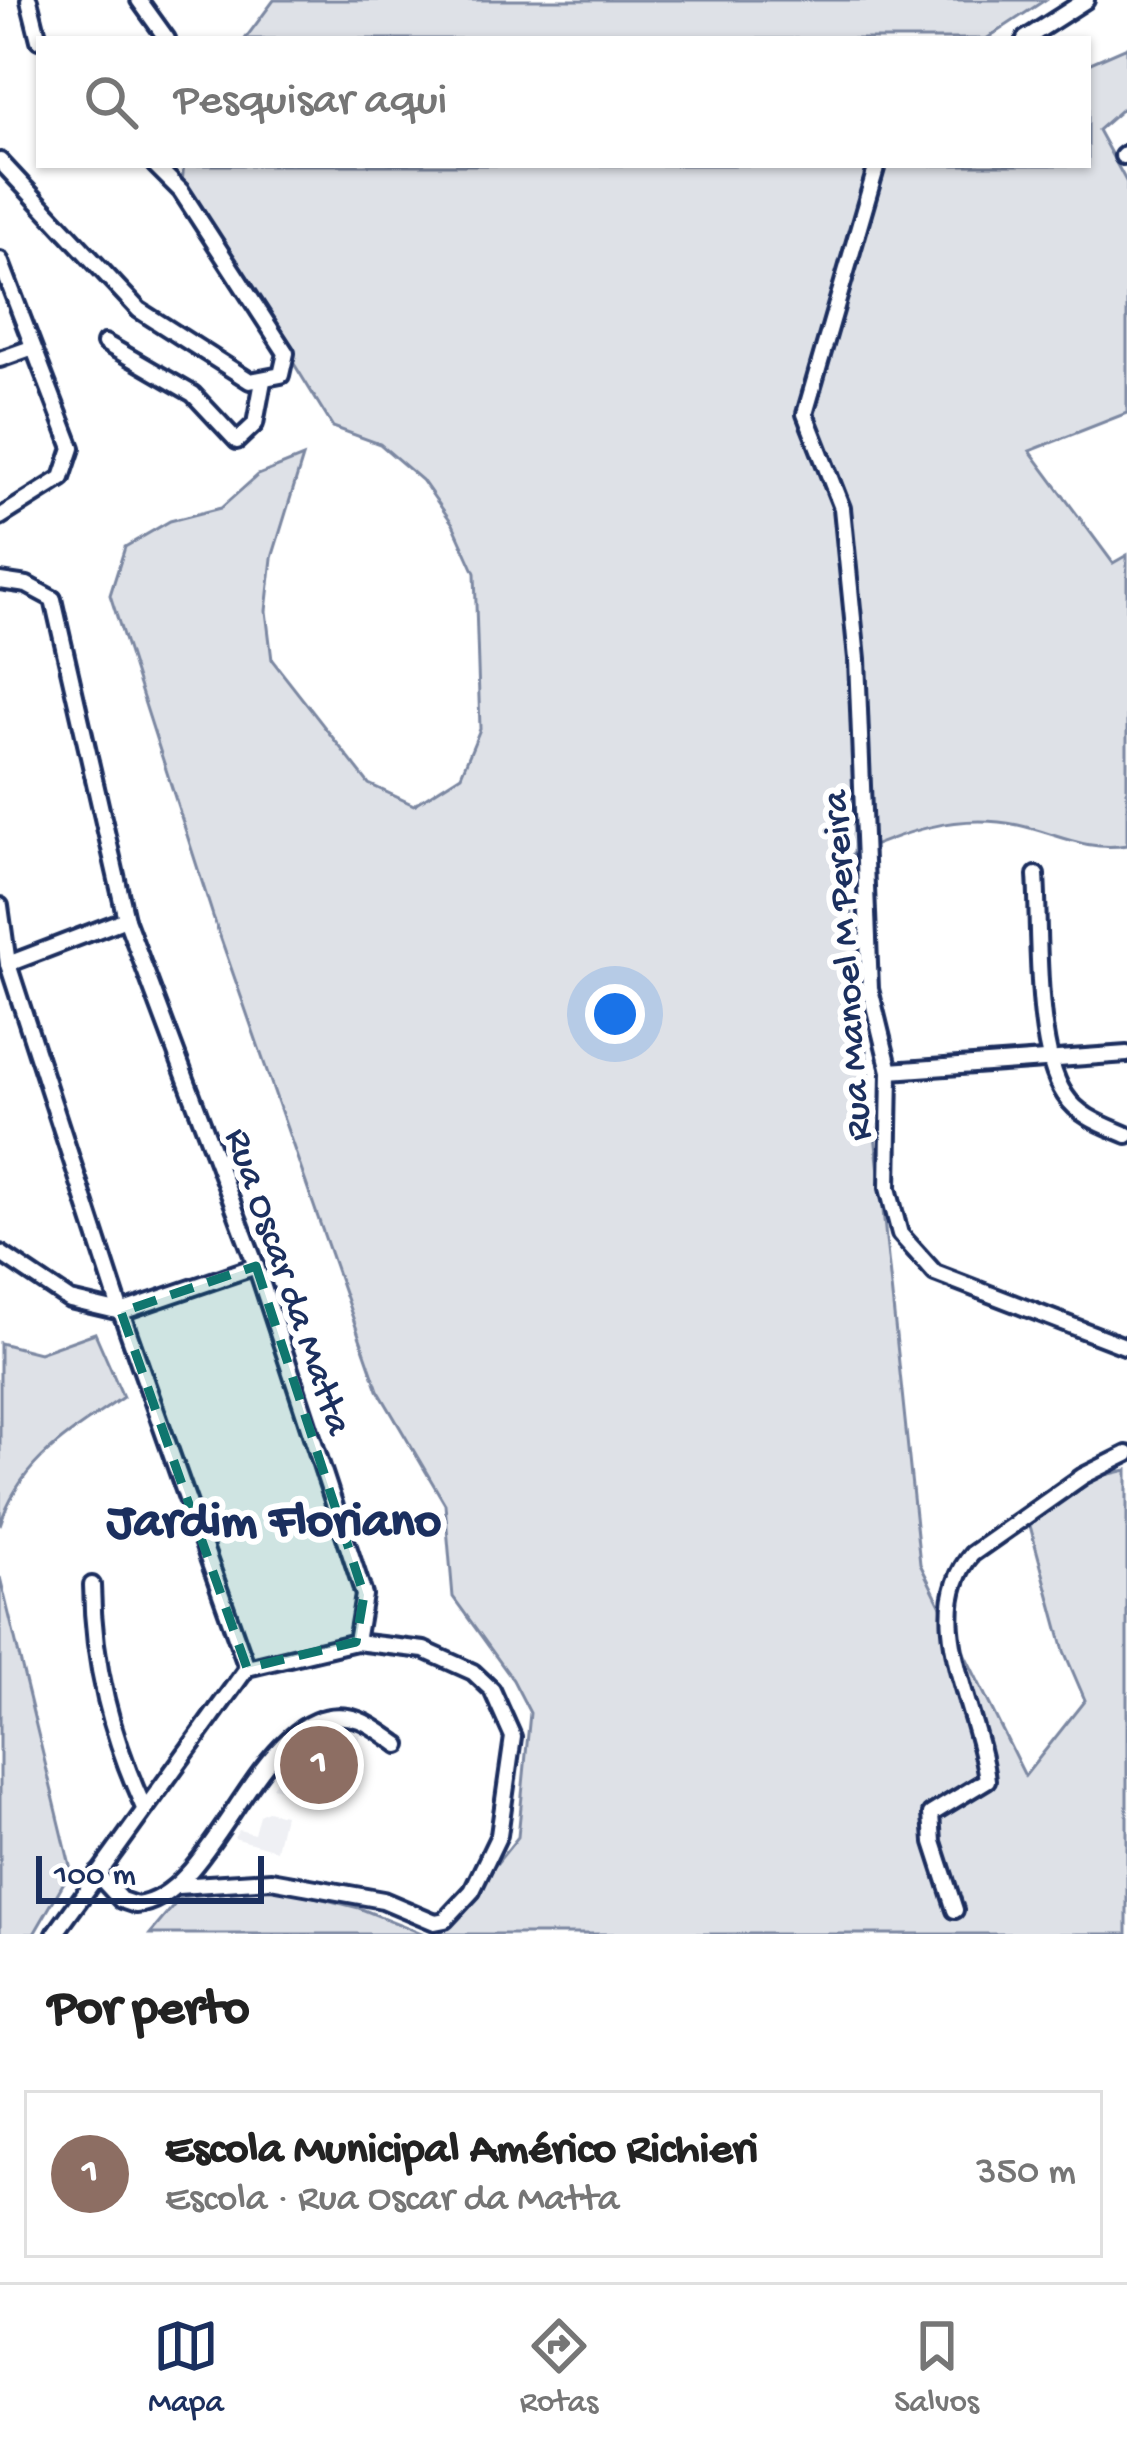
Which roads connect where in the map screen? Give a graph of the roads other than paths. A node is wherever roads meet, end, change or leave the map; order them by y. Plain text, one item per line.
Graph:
1 (29, 0) edge
2 (140, 0) edge
3 (1085, 0) edge
4 (38, 36) edge
5 (165, 36) edge
6 (1030, 36) edge
7 (0, 161) edge
8 (158, 168) edge
9 (876, 168) edge
10 (0, 260) edge
11 (105, 343) dead end
12 (32, 348) junction
13 (0, 358) edge
14 (263, 381) junction
15 (0, 517) edge
16 (0, 581) edge
17 (1036, 875) dead end
18 (0, 907) edge
19 (126, 919) junction
20 (8, 964) junction
21 (1127, 1054) edge
22 (1049, 1060) junction
23 (890, 1071) junction
24 (1127, 1135) edge
25 (0, 1253) edge
26 (256, 1266) junction
27 (121, 1312) junction
28 (1127, 1347) edge
29 (1127, 1454) edge
30 (92, 1585) dead end
31 (356, 1642) junction
32 (248, 1669) junction
33 (399, 1745) dead end
34 (144, 1808) junction
35 (97, 1874) junction
36 (178, 1886) junction
37 (955, 1910) dead end
38 (55, 1934) edge

1 - 4 street
2 - 5 street
3 - 6 street
7 - 14 street
8 - 14 street
9 - 23 street, Rua Manoel M Pereira
10 - 12 street
11 - 14 street
12 - 13 street
12 - 15 street
16 - 19 street, Rua Oscar da Matta
17 - 22 street
18 - 20 street
19 - 20 street
19 - 26 street, Rua Oscar da Matta
20 - 27 street
21 - 22 street
22 - 23 street
22 - 24 street
23 - 28 street, Rua Manoel M Pereira
25 - 27 street
26 - 27 street
26 - 31 street, Rua Oscar da Matta
27 - 32 street
29 - 37 street
30 - 34 street
31 - 32 street
31 - 36 street
32 - 34 street
33 - 36 street
34 - 35 street
35 - 36 street
35 - 38 street

